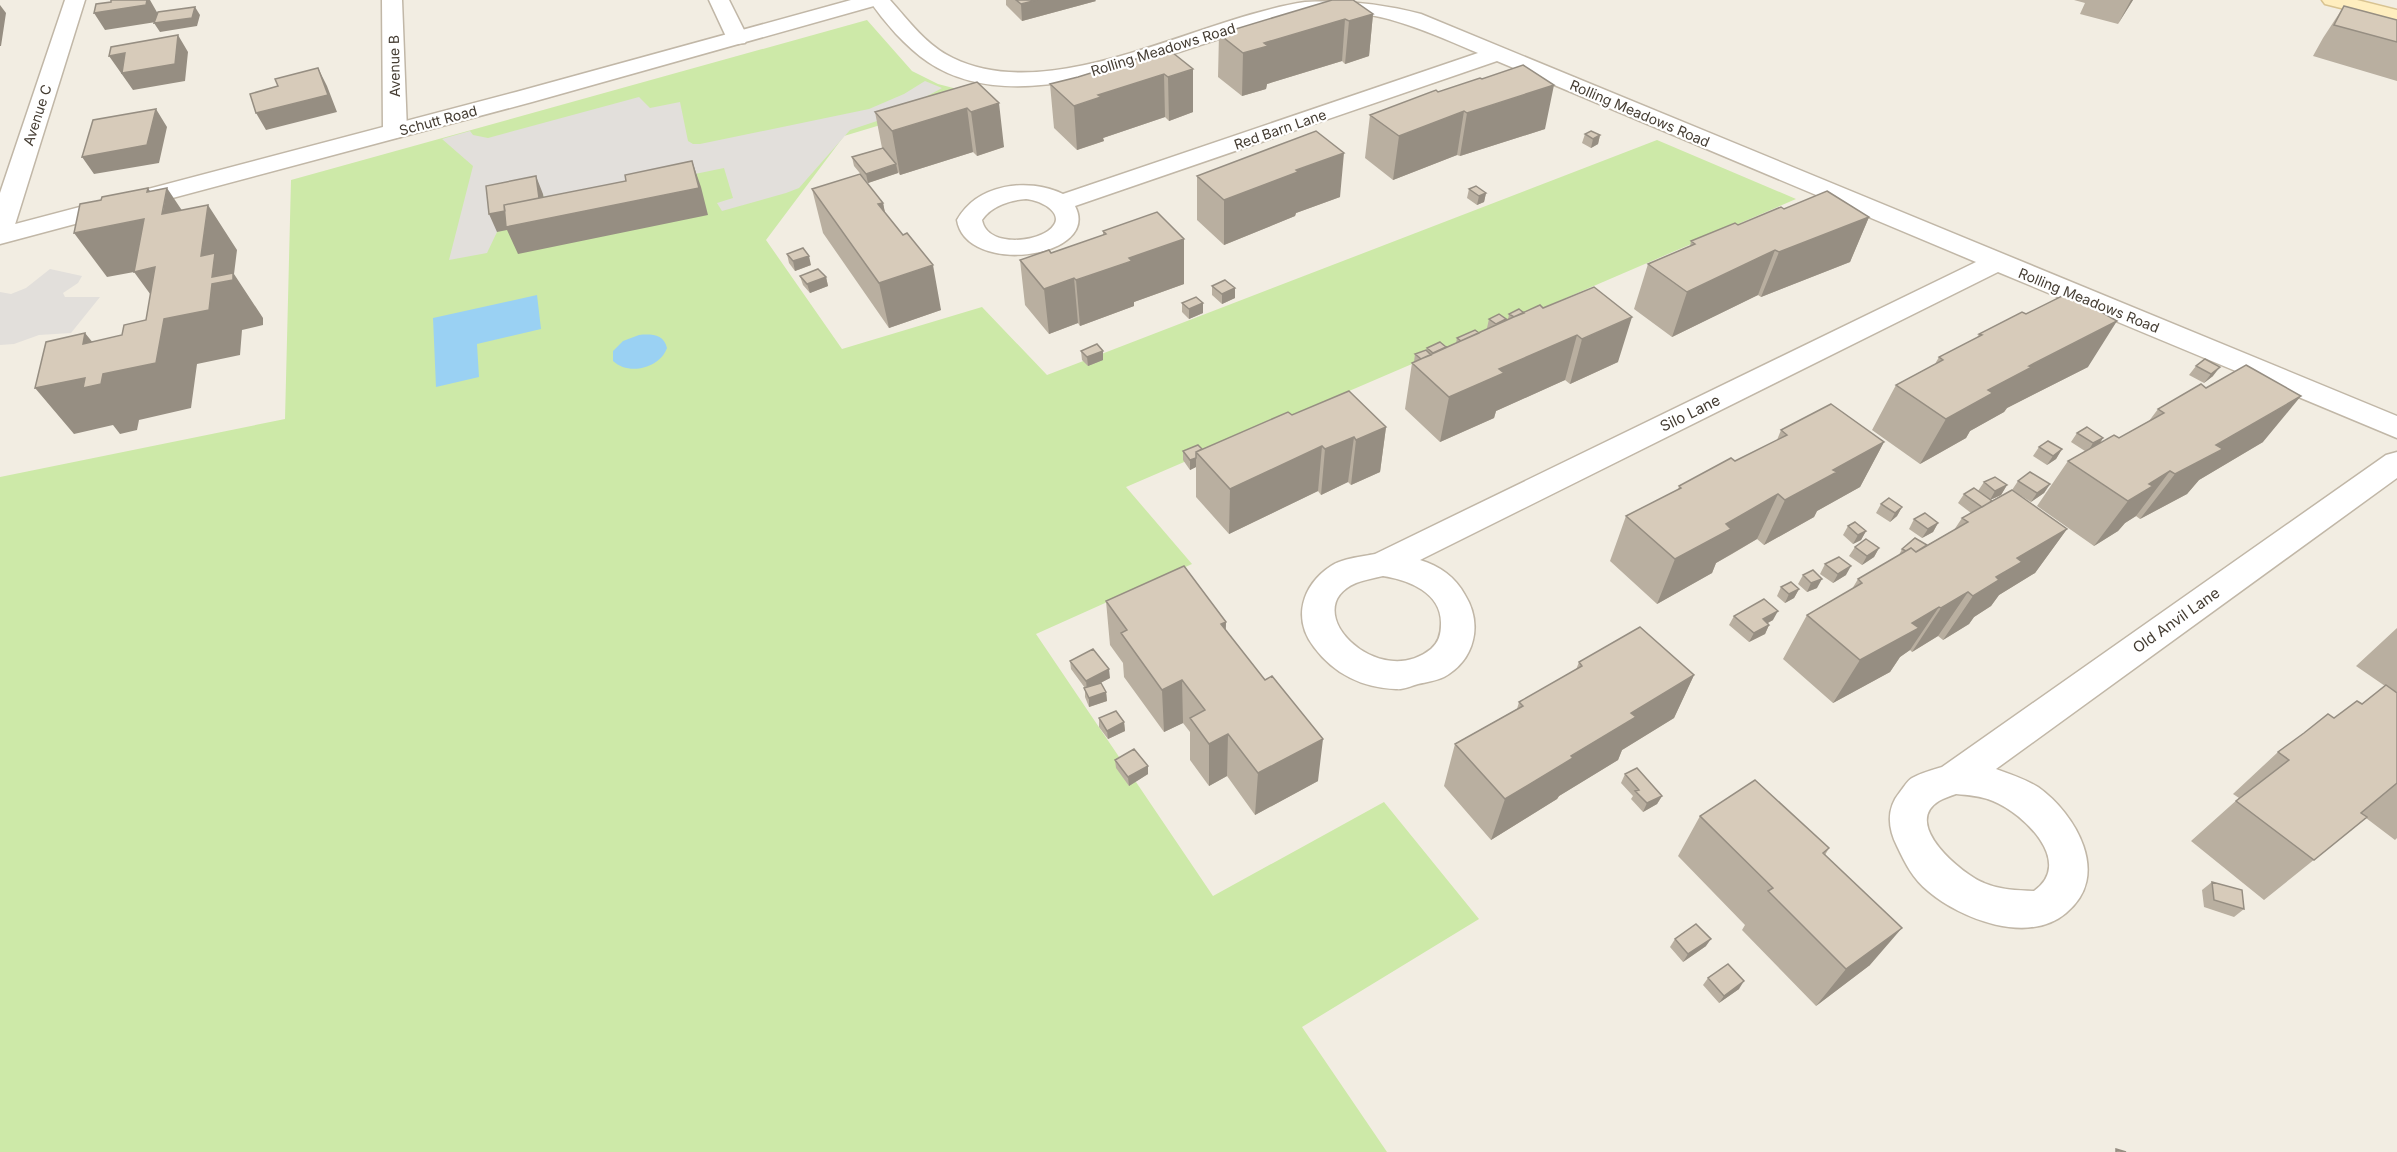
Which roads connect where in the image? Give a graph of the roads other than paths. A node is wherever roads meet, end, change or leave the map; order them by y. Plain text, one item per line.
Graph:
1 (75, 0) edge
2 (392, 0) edge
3 (719, 0) edge
4 (874, 0) edge
5 (879, 0) edge
6 (2332, 0) edge
7 (2397, 15) edge
8 (737, 38) junction
9 (1498, 53) junction
10 (395, 131) junction
11 (1061, 203) dead end
12 (0, 231) edge
13 (0, 236) edge
14 (1997, 262) junction
15 (2397, 428) edge
16 (2397, 463) edge
17 (1383, 564) junction
18 (1954, 778) dead end

1 - 12 street, Avenue C
2 - 10 street, Avenue B
3 - 8 street
4 - 8 street, Schutt Road
5 - 9 street, Rolling Meadows Road
6 - 7 main road
8 - 10 street, Schutt Road
9 - 11 street, Red Barn Lane
9 - 14 street, Rolling Meadows Road
10 - 13 street, Schutt Road
14 - 15 street, Rolling Meadows Road
14 - 17 street, Silo Lane
16 - 18 street, Old Anvil Lane
17 - 17 street, Silo Lane

